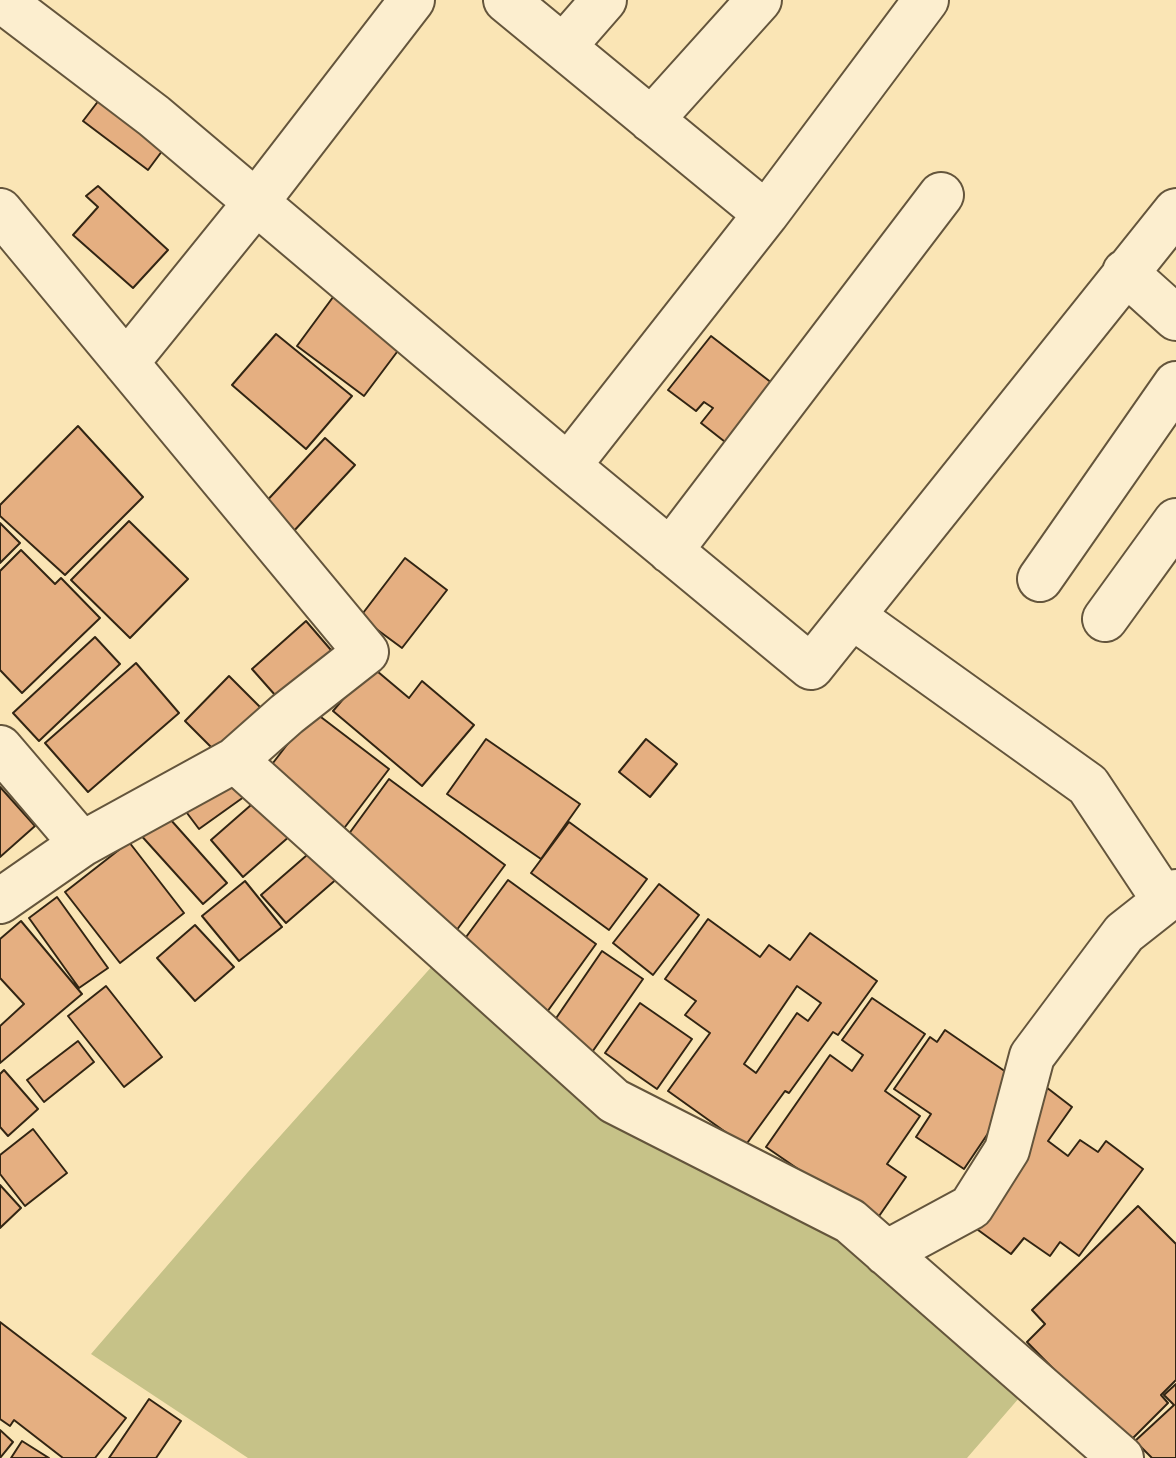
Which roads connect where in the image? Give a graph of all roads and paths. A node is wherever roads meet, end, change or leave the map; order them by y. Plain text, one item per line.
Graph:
1 (506, 0) edge
2 (604, 0) edge
3 (759, 0) edge
4 (926, 0) edge
5 (4, 2) edge
6 (400, 4) edge
7 (563, 47) junction
8 (651, 120) junction
9 (941, 195) dead end
10 (257, 201) junction
11 (0, 211) edge
12 (1176, 211) edge
13 (766, 214) junction
14 (1125, 272) junction
15 (1176, 318) edge
16 (126, 363) junction
17 (1176, 384) edge
18 (568, 466) junction
19 (1176, 521) edge
20 (670, 551) junction
21 (1040, 579) dead end
22 (852, 616) junction
23 (1105, 619) dead end
24 (0, 748) edge
25 (235, 760) junction
26 (82, 844) junction
27 (1170, 896) edge
28 (0, 901) edge
29 (886, 1253) junction
30 (1121, 1458) edge

1 - 7 street
2 - 7 street
3 - 8 street
4 - 13 street
5 - 10 street
6 - 10 street
7 - 8 street
8 - 13 street
9 - 20 street
10 - 16 street
10 - 18 street
11 - 16 street
12 - 14 street
13 - 18 street
14 - 15 street
14 - 22 street
16 - 25 street
17 - 21 street
18 - 20 street
19 - 23 street
20 - 22 street
22 - 27 street
24 - 26 street
25 - 26 street
25 - 29 street
26 - 28 street
27 - 29 street
29 - 30 street

